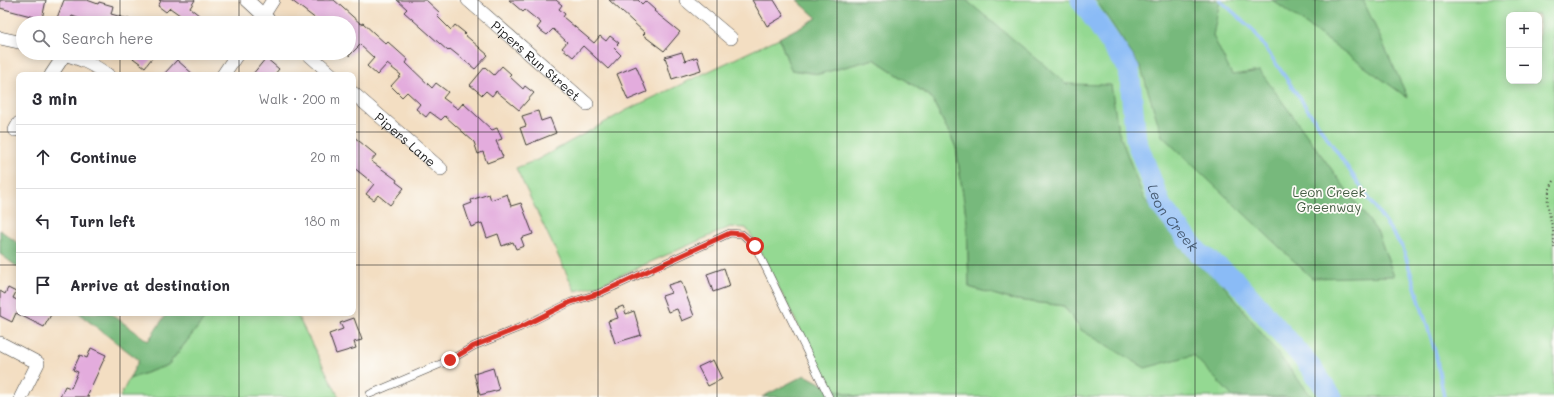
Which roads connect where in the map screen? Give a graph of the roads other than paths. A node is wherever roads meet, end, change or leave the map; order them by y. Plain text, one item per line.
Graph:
1 (246, 0) edge
2 (273, 0) edge
3 (468, 0) edge
4 (686, 0) edge
5 (260, 16) edge
6 (266, 16) edge
7 (0, 38) edge
8 (730, 38) dead end
9 (16, 41) edge
10 (60, 60) edge
11 (83, 60) edge
12 (233, 60) edge
13 (315, 60) edge
14 (53, 72) edge
15 (103, 72) edge
16 (225, 72) edge
17 (329, 72) edge
18 (356, 96) edge
19 (586, 104) dead end
20 (441, 169) dead end
21 (0, 343) edge
22 (370, 394) dead end
23 (21, 397) edge
24 (829, 397) edge

1 - 5 street
2 - 6 street
3 - 19 street, Pipers Run Street
4 - 8 street
7 - 9 street
10 - 14 street
11 - 15 street
12 - 16 street
13 - 17 street
18 - 20 street, Pipers Lane
21 - 23 street
22 - 24 lane

